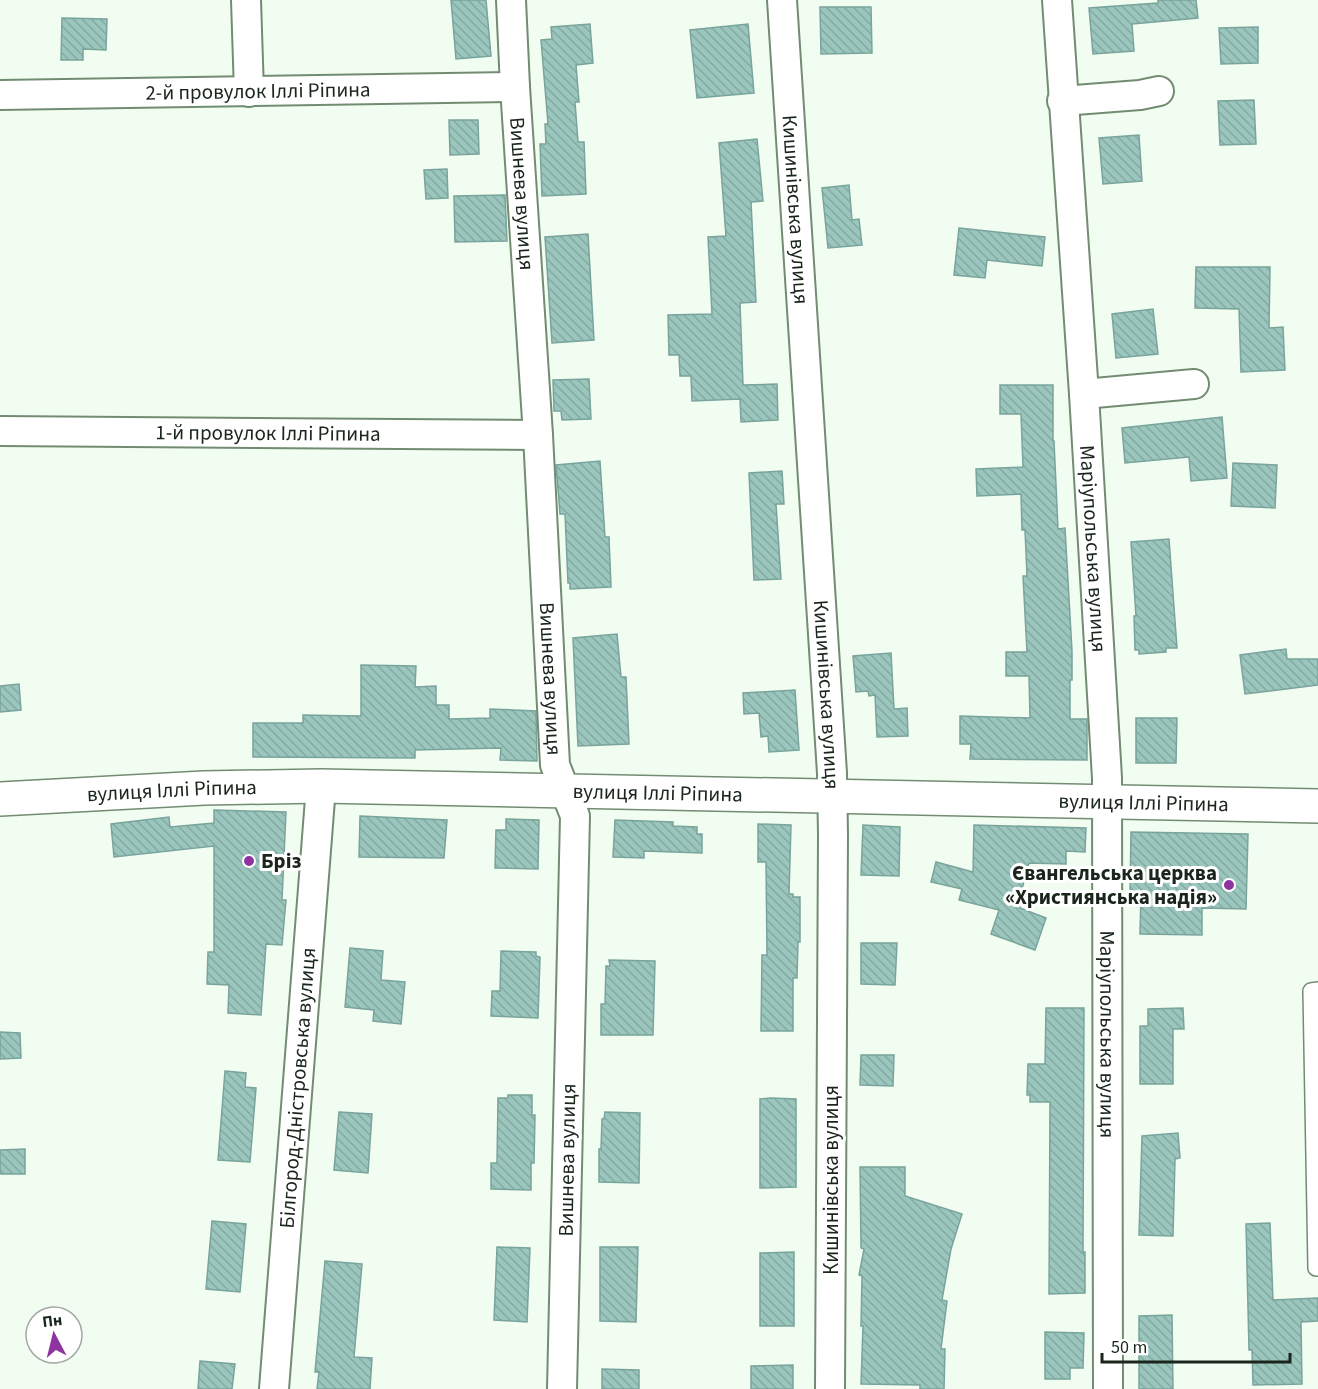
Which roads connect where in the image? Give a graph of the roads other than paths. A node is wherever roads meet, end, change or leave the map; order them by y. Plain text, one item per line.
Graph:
1 (246, 0) edge
2 (511, 0) edge
3 (782, 0) edge
4 (1057, 0) edge
5 (515, 87) junction
6 (1159, 91) dead end
7 (249, 92) junction
8 (0, 94) edge
9 (1062, 101) junction
10 (1194, 384) dead end
11 (1084, 394) junction
12 (0, 431) edge
13 (538, 435) junction
14 (321, 786) junction
15 (565, 792) junction
16 (833, 797) junction
17 (0, 799) edge
18 (1107, 802) junction
19 (1318, 806) edge
20 (1318, 990) edge
21 (1318, 1268) edge
22 (274, 1389) edge
23 (562, 1389) edge
24 (830, 1389) edge
25 (1108, 1389) edge

1 - 7 street
2 - 5 street, Вишнева вулиця
3 - 16 street, Кишинівська вулиця
4 - 9 street, Маріупольська вулиця
5 - 7 street, 2-й провулок Іллі Ріпина
5 - 13 street, Вишнева вулиця
6 - 9 street
7 - 8 street, 2-й провулок Іллі Ріпина
9 - 11 street, Маріупольська вулиця
10 - 11 street
11 - 18 street, Маріупольська вулиця
12 - 13 street, 1-й провулок Іллі Ріпина
13 - 15 street, Вишнева вулиця
14 - 15 street, вулиця Іллі Ріпина
14 - 17 street, вулиця Іллі Ріпина
14 - 22 street, Білгород-Дністровська вулиця
15 - 16 street, вулиця Іллі Ріпина
15 - 23 street, Вишнева вулиця
16 - 18 street, вулиця Іллі Ріпина
16 - 24 street, Кишинівська вулиця
18 - 19 street, вулиця Іллі Ріпина
18 - 25 street, Маріупольська вулиця
20 - 21 lane

